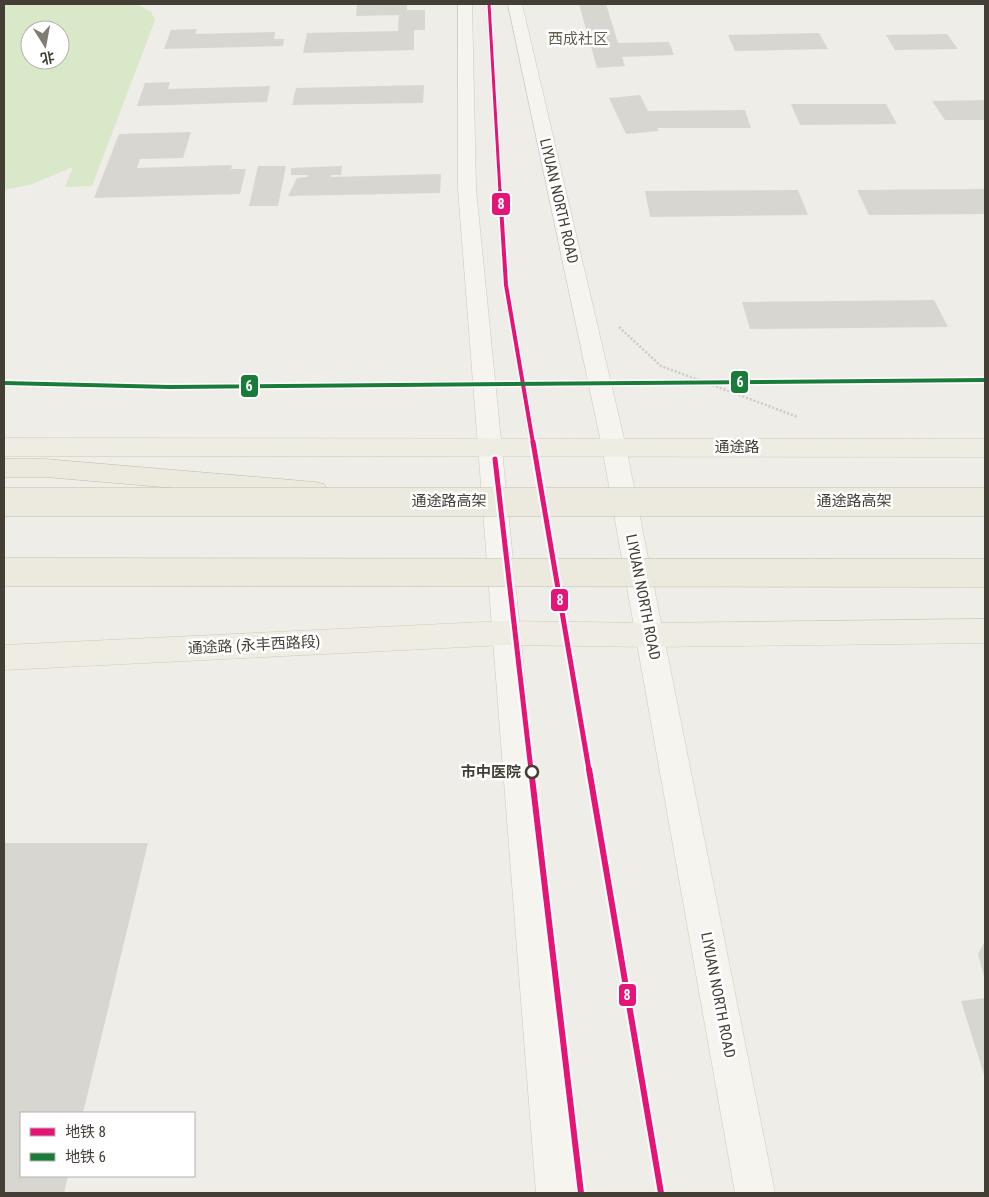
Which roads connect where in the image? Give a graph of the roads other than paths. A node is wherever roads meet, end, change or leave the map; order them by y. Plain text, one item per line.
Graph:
1 (465, 4) edge
2 (515, 4) edge
3 (4, 447) edge
4 (488, 447) junction
5 (614, 447) junction
6 (985, 448) edge
7 (4, 468) edge
8 (424, 501) junction
9 (4, 502) edge
10 (985, 502) edge
11 (4, 572) edge
12 (985, 574) edge
13 (985, 631) edge
14 (505, 633) junction
15 (651, 635) junction
16 (4, 658) edge
17 (556, 1193) edge
18 (755, 1193) edge

1 - 4 main road
2 - 5 main road, LIYUAN NORTH ROAD
3 - 4 main road
4 - 5 main road, 通途路
4 - 14 main road
5 - 6 main road, 通途路
5 - 15 main road, LIYUAN NORTH ROAD
7 - 8 highway, bridge
8 - 9 highway, 通途路高架, bridge
8 - 10 highway, 通途路高架, bridge
11 - 12 highway, bridge
13 - 15 main road
14 - 15 main road
14 - 16 main road, 通途路 (永丰西路段)
14 - 17 main road
15 - 18 main road, LIYUAN NORTH ROAD

